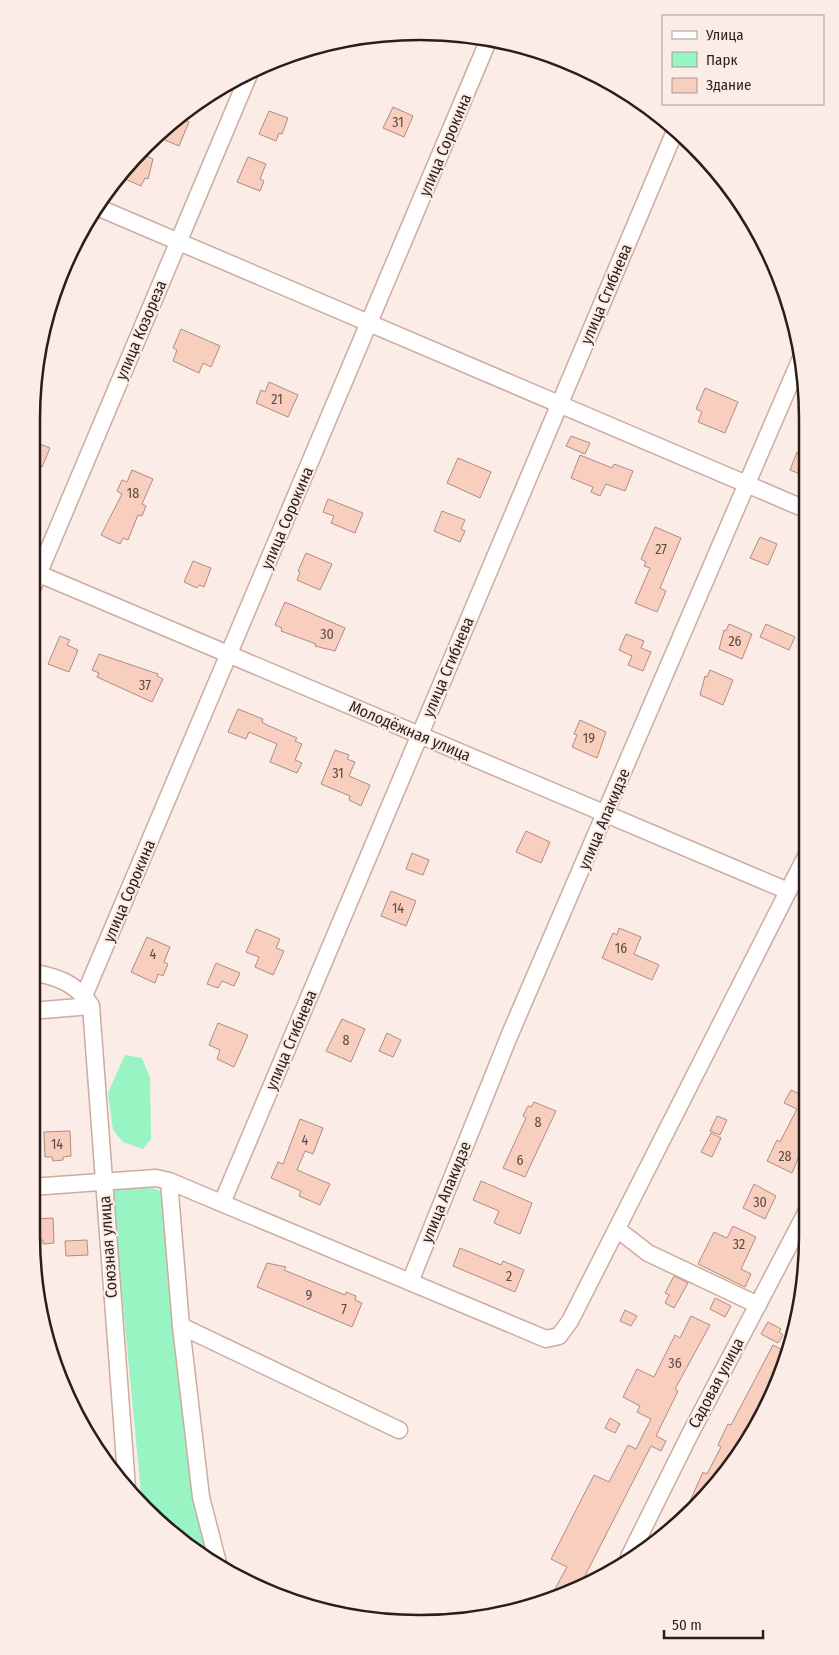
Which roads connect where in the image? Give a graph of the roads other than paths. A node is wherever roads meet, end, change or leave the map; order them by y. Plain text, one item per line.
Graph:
1 (486, 46) edge
2 (246, 83) edge
3 (673, 137) edge
4 (103, 210) edge
5 (178, 242) junction
6 (369, 323) junction
7 (796, 372) edge
8 (559, 404) junction
9 (748, 484) junction
10 (799, 506) edge
11 (40, 564) edge
12 (40, 580) edge
13 (229, 654) junction
14 (419, 735) junction
15 (606, 815) junction
16 (799, 869) edge
17 (790, 886) junction
18 (40, 974) edge
19 (88, 1001) junction
20 (40, 1010) edge
21 (169, 1181) junction
22 (103, 1182) junction
23 (40, 1186) edge
24 (222, 1203) junction
25 (799, 1227) edge
26 (617, 1229) junction
27 (410, 1282) junction
28 (758, 1305) junction
29 (181, 1326) junction
30 (399, 1430) dead end
31 (126, 1477) edge
32 (633, 1549) edge
33 (216, 1555) edge

1 - 6 street, улица Сорокина
2 - 5 street, улица Козореза
3 - 8 street, улица Сгибнева
4 - 5 street
5 - 6 street
5 - 11 street, улица Козореза
6 - 8 street
6 - 13 street, улица Сорокина
7 - 9 street, улица Апакидзе
8 - 9 street
8 - 14 street, улица Сгибнева
9 - 10 street
9 - 15 street, улица Апакидзе
12 - 13 street, Молодёжная улица
13 - 14 street, Молодёжная улица
13 - 19 street, улица Сорокина
14 - 15 street, Молодёжная улица
14 - 24 street, улица Сгибнева
15 - 17 street, Молодёжная улица
15 - 27 street, улица Апакидзе
16 - 17 street
17 - 26 street
18 - 19 street
19 - 20 street
19 - 22 street, Союзная улица
21 - 22 street
21 - 24 street
21 - 29 street
22 - 23 street
22 - 31 street, Союзная улица
24 - 27 street
25 - 28 street, Садовая улица
26 - 27 street
26 - 28 street
28 - 32 street, Садовая улица
29 - 30 street
29 - 33 street

